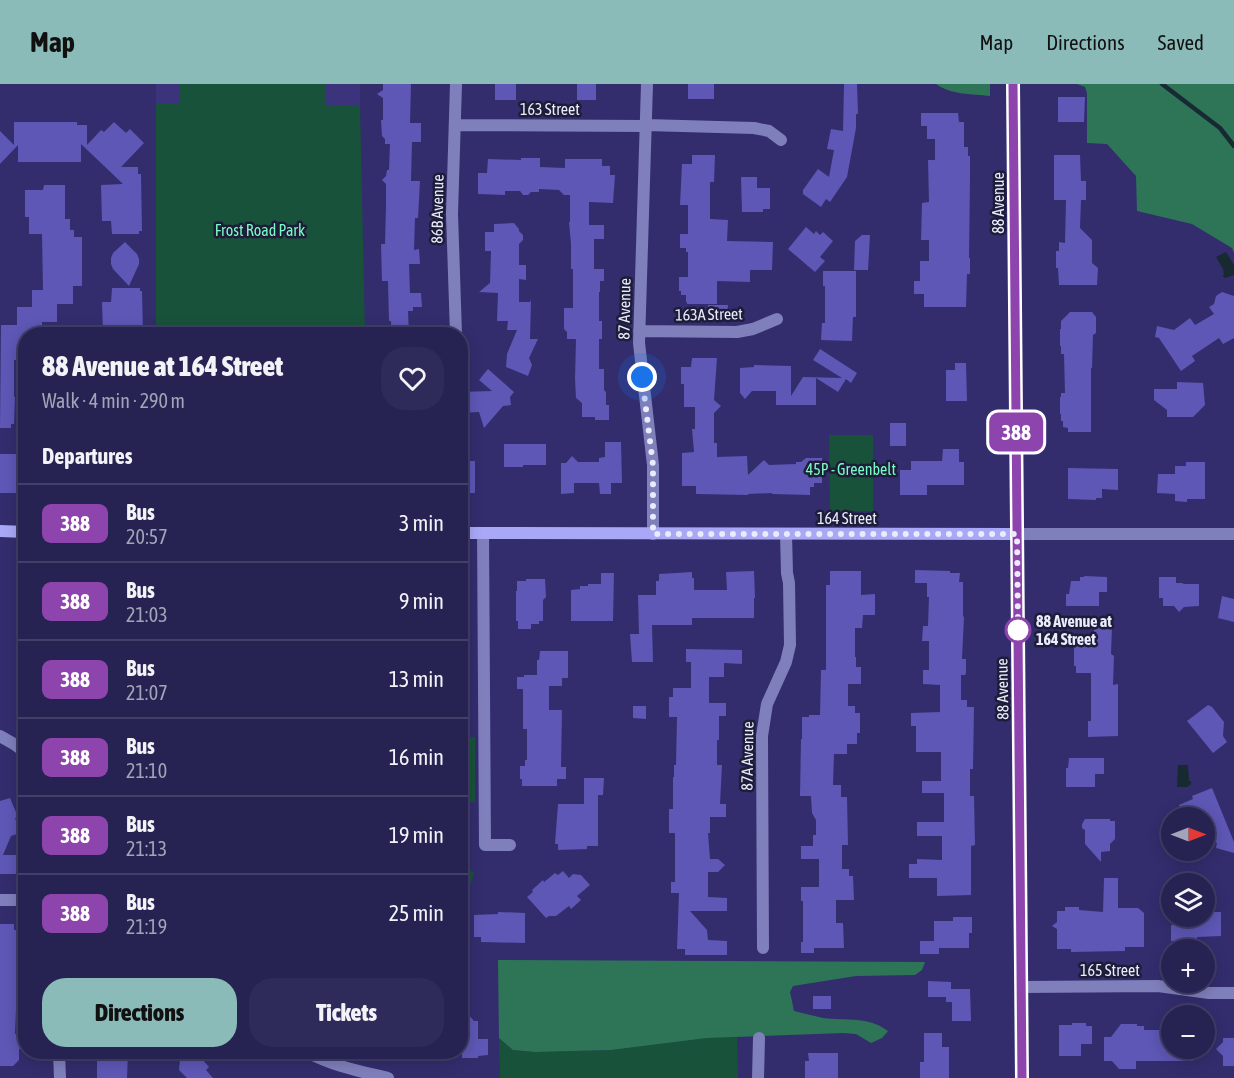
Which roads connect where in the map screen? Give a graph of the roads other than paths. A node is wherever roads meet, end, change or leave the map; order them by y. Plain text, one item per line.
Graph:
1 (456, 84) edge
2 (647, 84) edge
3 (1013, 84) edge
4 (455, 125) junction
5 (646, 125) junction
6 (781, 140) dead end
7 (777, 319) dead end
8 (456, 327) edge
9 (639, 331) junction
10 (0, 531) edge
11 (18, 531) edge
12 (468, 533) edge
13 (483, 533) junction
14 (653, 534) junction
15 (786, 534) junction
16 (1017, 534) junction
17 (1234, 534) edge
18 (0, 736) edge
19 (18, 747) edge
20 (510, 845) dead end
21 (0, 900) edge
22 (18, 900) edge
23 (763, 948) dead end
24 (1022, 987) junction
25 (1234, 993) edge
26 (759, 1038) dead end
27 (59, 1059) edge
28 (322, 1059) edge
29 (60, 1078) edge
30 (388, 1078) edge
31 (758, 1078) edge
32 (1022, 1078) edge

1 - 4 street, 86B Avenue
2 - 5 street, 87 Avenue
3 - 16 main road, 88 Avenue
4 - 5 street, 163 Street
4 - 8 street, 86B Avenue
5 - 6 street, 163 Street
5 - 9 street, 87 Avenue
7 - 9 street, 163A Street
9 - 14 street, 87 Avenue
10 - 11 main road
12 - 13 main road, 164 Street
13 - 14 main road, 164 Street
13 - 20 street
14 - 15 main road, 164 Street
15 - 16 main road, 164 Street
15 - 23 street, 87A Avenue
16 - 17 street, 164 Street
16 - 24 main road, 88 Avenue
18 - 19 street
21 - 22 street
24 - 25 street, 165 Street
24 - 32 main road, 88 Avenue
26 - 31 street
27 - 29 street
28 - 30 street

